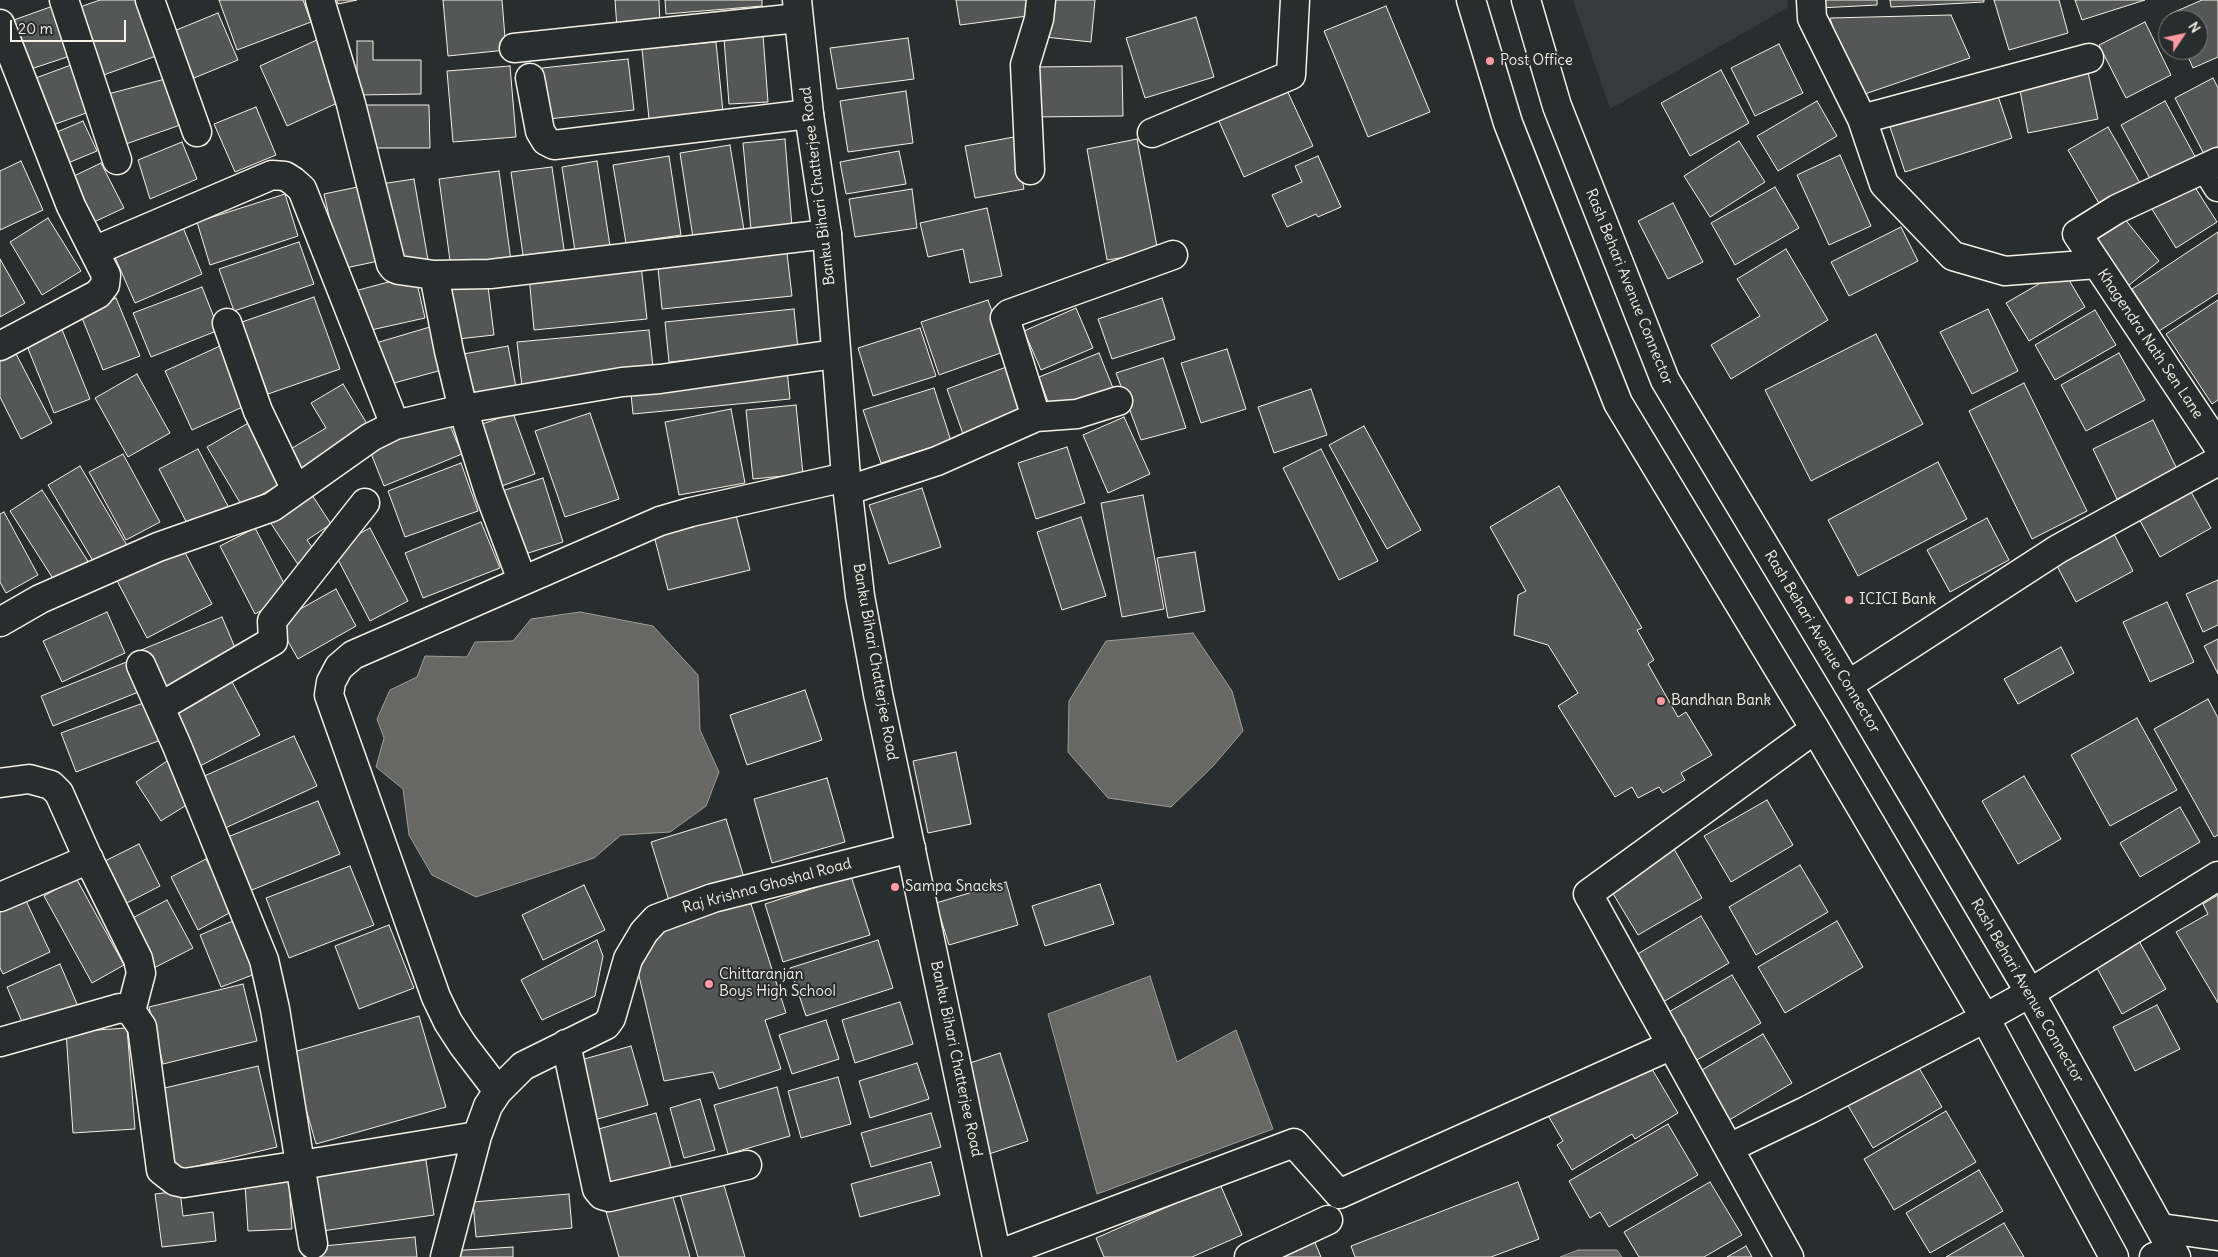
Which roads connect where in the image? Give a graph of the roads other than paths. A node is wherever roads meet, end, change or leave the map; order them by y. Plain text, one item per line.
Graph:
1 (64, 0) edge
2 (150, 0) edge
3 (320, 0) edge
4 (1041, 0) edge
5 (1295, 0) edge
6 (1471, 0) edge
7 (1526, 0) edge
8 (1811, 0) edge
9 (798, 9) edge
10 (0, 24) edge
11 (514, 48) dead end
12 (2089, 58) dead end
13 (530, 78) dead end
14 (809, 114) junction
15 (1862, 119) junction
16 (197, 132) dead end
17 (1152, 133) dead end
18 (117, 160) dead end
19 (1030, 170) dead end
20 (2214, 172) edge
21 (827, 234) junction
22 (94, 251) junction
23 (1173, 255) dead end
24 (2097, 264) junction
25 (434, 275) junction
26 (227, 323) dead end
27 (0, 346) edge
28 (835, 354) junction
29 (1118, 401) dead end
30 (463, 409) junction
31 (1036, 417) junction
32 (395, 425) junction
33 (2218, 446) edge
34 (2218, 462) edge
35 (848, 483) junction
36 (296, 490) junction
37 (365, 503) dead end
38 (522, 580) junction
39 (0, 622) edge
40 (141, 665) dead end
41 (1848, 685) junction
42 (160, 708) junction
43 (1815, 729) junction
44 (0, 783) edge
45 (911, 848) junction
46 (89, 859) junction
47 (2218, 876) edge
48 (0, 897) edge
49 (2030, 993) junction
50 (131, 1011) junction
51 (1985, 1018) junction
52 (0, 1042) edge
53 (566, 1044) junction
54 (1672, 1045) junction
55 (498, 1091) junction
56 (477, 1136) junction
57 (1729, 1148) junction
58 (301, 1165) junction
59 (747, 1165) dead end
60 (1328, 1220) dead end
61 (2218, 1236) edge
62 (313, 1244) dead end
63 (2166, 1248) edge
64 (997, 1256) edge
65 (445, 1257) edge
66 (1249, 1257) edge
67 (1789, 1257) edge
68 (2114, 1257) edge

1 - 18 street
2 - 16 street
3 - 25 street
4 - 19 street
5 - 17 street
6 - 43 street
7 - 41 street, Rash Behari Avenue Connector
8 - 15 street, Khagendra Nath Sen Lane
9 - 11 street
9 - 14 street, Banku Bihari Chatterjee Road
10 - 22 street
12 - 15 street
13 - 14 street
14 - 21 street, Banku Bihari Chatterjee Road
15 - 24 street, Khagendra Nath Sen Lane
20 - 24 street
21 - 25 street
21 - 28 street, Banku Bihari Chatterjee Road
22 - 27 street
22 - 32 street
23 - 31 street
24 - 33 street, Khagendra Nath Sen Lane
25 - 30 street
26 - 36 street
28 - 30 street
28 - 35 street, Banku Bihari Chatterjee Road
29 - 31 street
30 - 32 street
30 - 38 street
31 - 35 street
32 - 36 street
34 - 41 street
35 - 38 street
35 - 45 street, Banku Bihari Chatterjee Road
36 - 39 street
37 - 42 street
38 - 55 street
40 - 42 street
41 - 49 street, Rash Behari Avenue Connector
42 - 58 street
43 - 51 street
43 - 54 street
44 - 46 street
45 - 53 street, Raj Krishna Ghoshal Road
45 - 64 street, Banku Bihari Chatterjee Road
46 - 48 street
46 - 50 street
47 - 49 street
49 - 51 street
49 - 63 street, Rash Behari Avenue Connector
50 - 52 street
50 - 58 street
51 - 57 street
51 - 68 street
53 - 55 street, Raj Krishna Ghoshal Road
53 - 59 street
54 - 57 street
54 - 64 street
55 - 56 street, Raj Krishna Ghoshal Road
56 - 58 street
56 - 65 street, Raj Krishna Ghoshal Road
57 - 67 street
58 - 62 street
60 - 66 street
61 - 63 street

